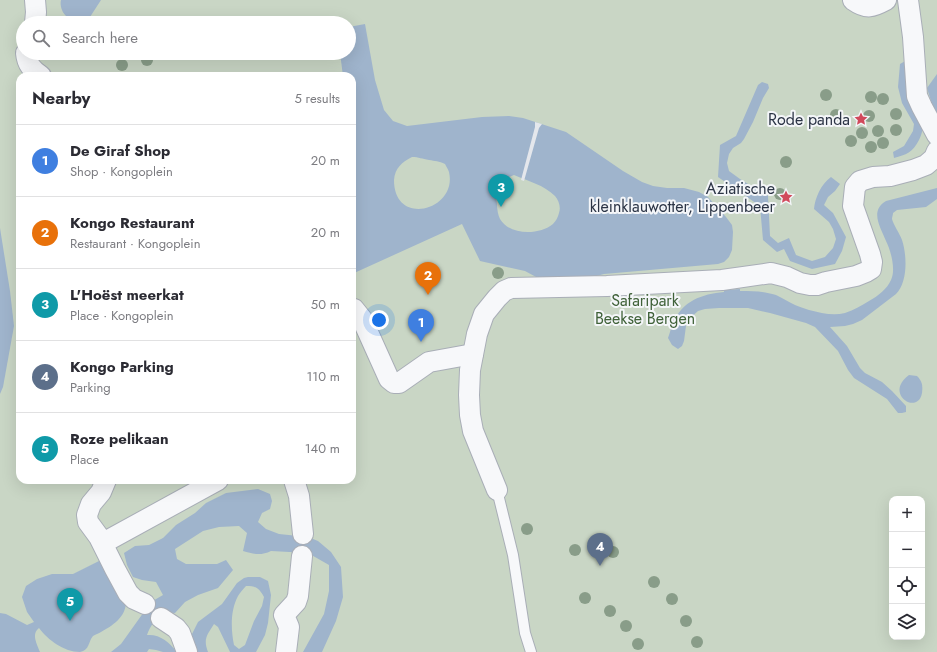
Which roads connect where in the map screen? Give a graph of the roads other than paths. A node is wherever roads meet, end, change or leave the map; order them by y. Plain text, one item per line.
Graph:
1 (35, 0) edge
2 (853, 0) edge
3 (886, 0) edge
4 (908, 0) edge
5 (36, 16) edge
6 (27, 60) edge
7 (36, 72) edge
8 (937, 135) edge
9 (937, 151) edge
10 (356, 313) edge
11 (472, 354) junction
12 (104, 484) edge
13 (211, 484) edge
14 (295, 484) edge
15 (497, 490) joint
16 (303, 534) dead end
17 (102, 543) junction
18 (302, 556) dead end
19 (145, 604) dead end
20 (161, 618) dead end
21 (187, 652) edge
22 (286, 652) edge
23 (531, 652) edge

1 - 5 street
2 - 3 street
4 - 8 street
6 - 7 street
9 - 11 street
10 - 11 street
11 - 15 street
12 - 17 street
13 - 17 street
14 - 16 street
15 - 23 lane
17 - 19 street
18 - 22 street
20 - 21 street

